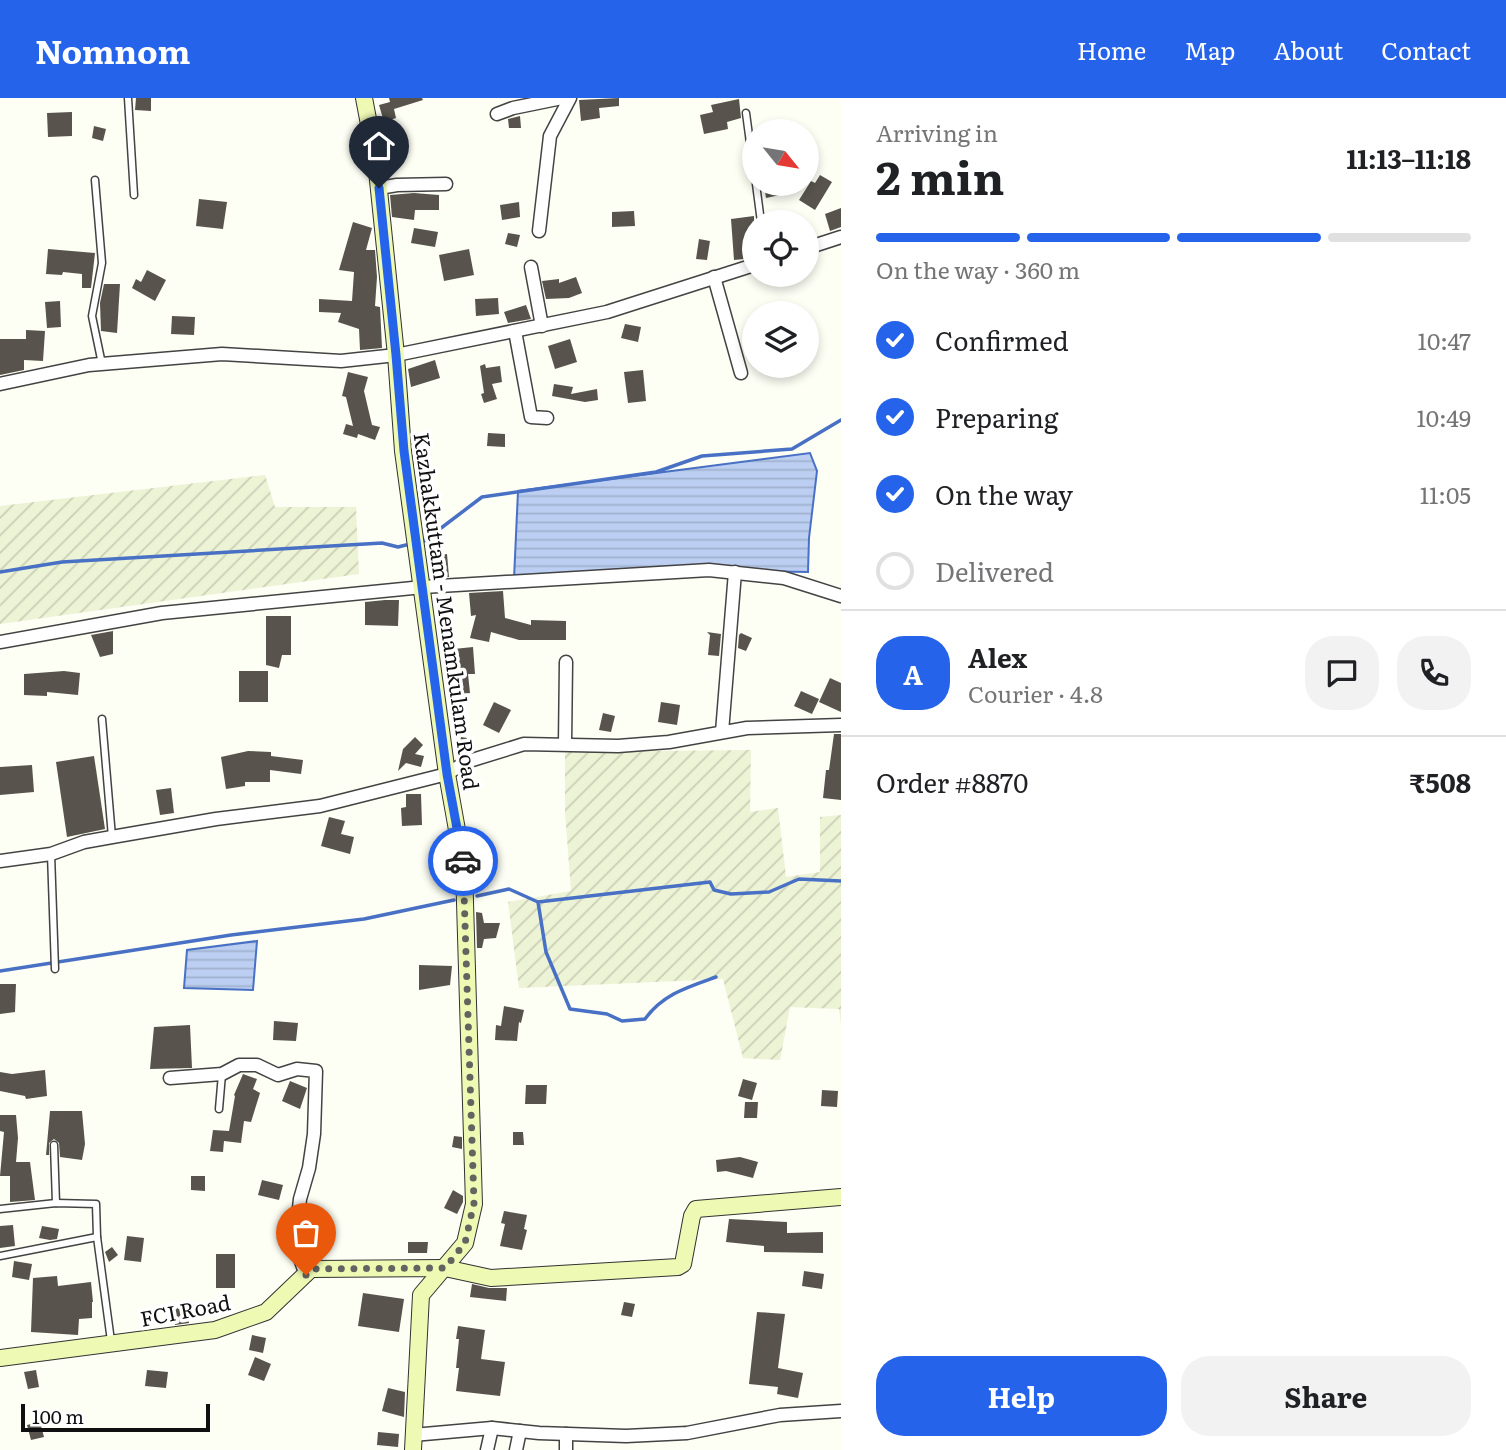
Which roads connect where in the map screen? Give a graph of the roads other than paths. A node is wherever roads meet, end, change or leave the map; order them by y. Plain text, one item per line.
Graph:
1 (128, 98) edge
2 (364, 98) edge
3 (562, 98) edge
4 (570, 98) edge
5 (746, 113) dead end
6 (497, 114) dead end
7 (747, 119) edge
8 (95, 180) dead end
9 (446, 184) dead end
10 (379, 188) junction
11 (134, 195) dead end
12 (539, 231) dead end
13 (841, 237) edge
14 (819, 244) edge
15 (531, 267) dead end
16 (742, 269) edge
17 (714, 277) junction
18 (542, 326) junction
19 (515, 331) junction
20 (396, 355) junction
21 (102, 364) junction
22 (741, 373) dead end
23 (0, 384) edge
24 (547, 418) dead end
25 (735, 572) junction
26 (423, 587) junction
27 (841, 596) edge
28 (0, 642) edge
29 (566, 662) dead end
30 (102, 719) dead end
31 (841, 725) edge
32 (722, 732) junction
33 (565, 744) junction
34 (447, 774) junction
35 (112, 837) junction
36 (51, 854) junction
37 (0, 861) edge
38 (55, 969) dead end
39 (222, 1074) junction
40 (170, 1078) dead end
41 (219, 1109) dead end
42 (54, 1145) dead end
43 (841, 1197) edge
44 (56, 1203) junction
45 (0, 1209) edge
46 (97, 1237) junction
47 (0, 1256) edge
48 (445, 1268) junction
49 (306, 1275) junction
50 (111, 1343) junction
51 (0, 1358) edge
52 (841, 1411) edge
53 (492, 1428) junction
54 (520, 1431) junction
55 (566, 1434) junction
56 (413, 1442) edge
57 (487, 1450) edge
58 (516, 1450) edge
59 (566, 1450) edge

1 - 11 lane
2 - 10 main road, Kazhakkuttam - Menamkulam Road
3 - 6 street
4 - 12 street
5 - 7 lane
8 - 21 lane
9 - 10 street
10 - 20 main road, Kazhakkuttam - Menamkulam Road
13 - 14 street
15 - 18 street
16 - 17 street
17 - 18 street
17 - 22 street
18 - 19 street
19 - 20 street
19 - 24 street
20 - 21 street
20 - 26 main road, Kazhakkuttam - Menamkulam Road
21 - 23 street
25 - 26 street
25 - 27 street
25 - 32 street
26 - 28 street
26 - 34 main road, Kazhakkuttam - Menamkulam Road
29 - 33 street
30 - 35 lane
31 - 32 street
32 - 33 street
33 - 34 street
34 - 35 street
34 - 48 main road, Kazhakkuttam - Menamkulam Road
35 - 36 street
36 - 37 street
36 - 38 lane
39 - 40 street
39 - 41 lane
39 - 49 street
42 - 44 lane
43 - 48 main road
44 - 45 lane
44 - 46 lane
46 - 47 lane
46 - 50 lane
48 - 49 main road
48 - 56 main road, Kazhakkuttam - Menamkulam Road
49 - 50 main road, FCI Road
50 - 51 main road, FCI Road
52 - 55 street
53 - 54 street
53 - 56 street
53 - 57 street
54 - 55 street
54 - 58 street
55 - 59 street

